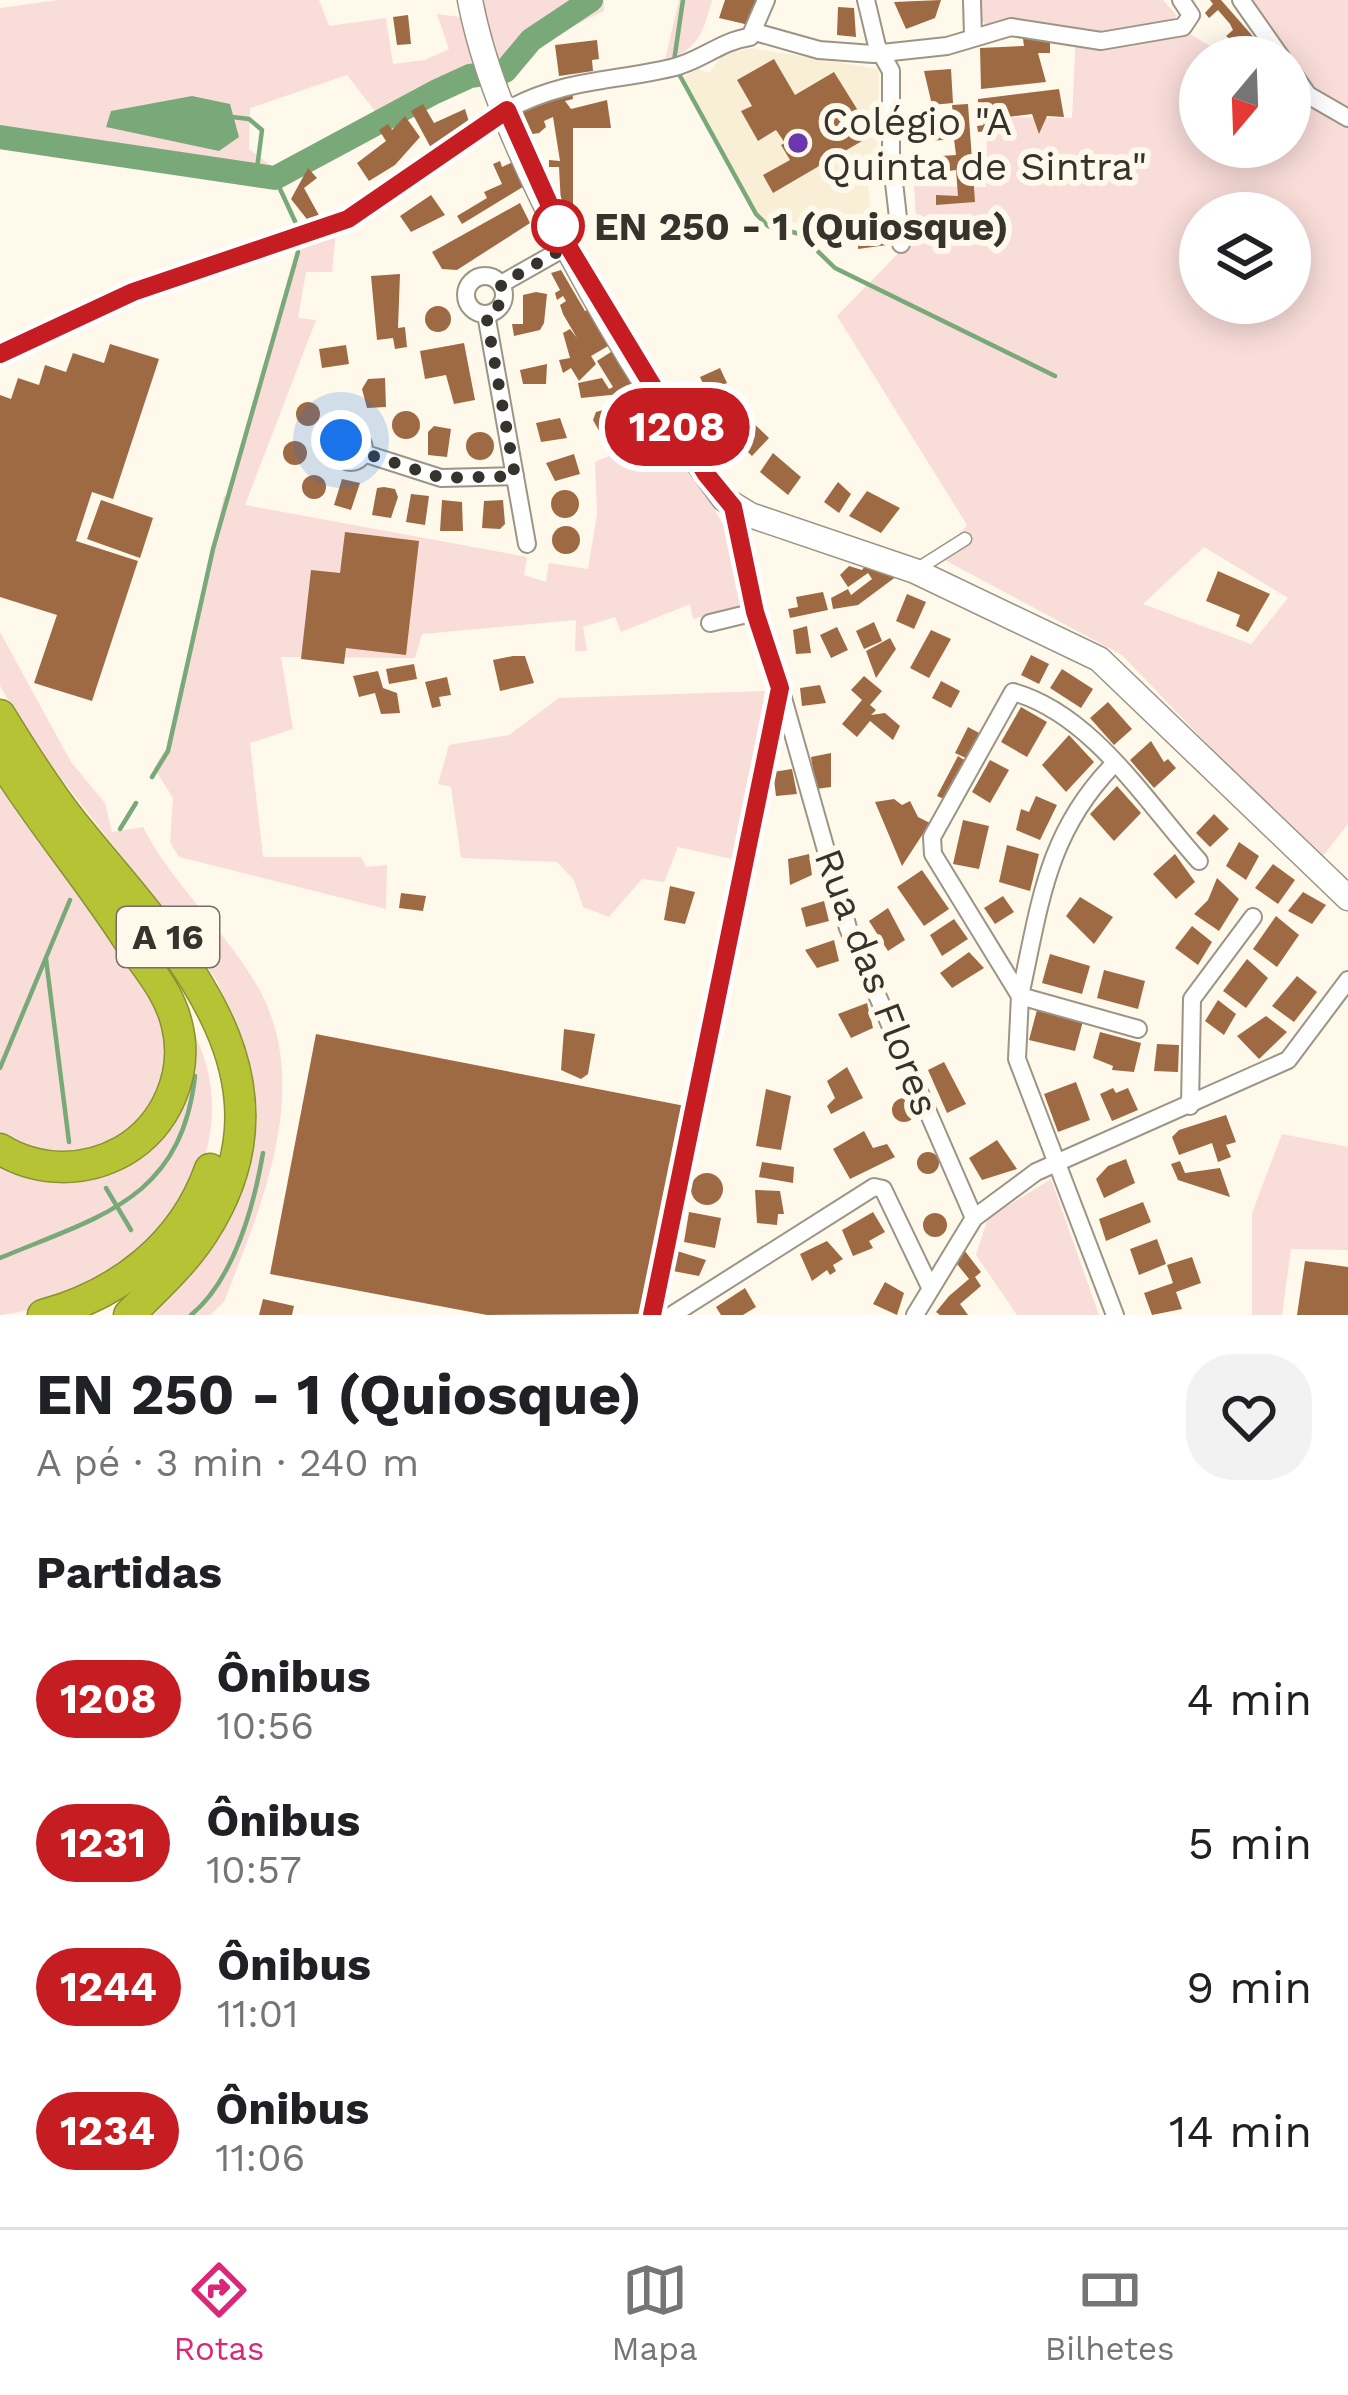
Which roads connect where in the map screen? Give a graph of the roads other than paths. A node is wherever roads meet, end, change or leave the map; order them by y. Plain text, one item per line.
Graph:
1 (470, 0) edge
2 (766, 0) edge
3 (866, 0) edge
4 (972, 0) edge
5 (1181, 0) edge
6 (1241, 0) edge
7 (755, 32) junction
8 (973, 36) junction
9 (1266, 36) edge
10 (881, 54) junction
11 (1311, 97) edge
12 (504, 103) junction
13 (1348, 118) edge
14 (901, 244) dead end
15 (568, 246) junction
16 (501, 284) junction
17 (486, 314) junction
18 (0, 354) edge
19 (364, 453) dead end
20 (515, 476) junction
21 (733, 507) junction
22 (965, 539) dead end
23 (526, 544) dead end
24 (915, 571) junction
25 (755, 612) junction
26 (710, 623) dead end
27 (780, 688) junction
28 (0, 715) edge
29 (0, 757) edge
30 (1113, 765) junction
31 (1199, 861) dead end
32 (99, 892) junction
33 (1348, 898) edge
34 (1253, 917) dead end
35 (1348, 980) edge
36 (1019, 996) junction
37 (1138, 1029) dead end
38 (1190, 1106) junction
39 (0, 1149) edge
40 (1059, 1162) junction
41 (220, 1195) junction
42 (974, 1218) junction
43 (930, 1287) junction
44 (43, 1315) edge
45 (87, 1315) edge
46 (129, 1315) edge
47 (652, 1315) edge
48 (672, 1315) edge
49 (915, 1315) edge
50 (1115, 1315) edge

1 - 12 main road
2 - 7 street
3 - 10 street
4 - 8 street
5 - 8 street
6 - 9 street
7 - 10 street
7 - 12 street
8 - 10 street
10 - 14 street
11 - 13 street
12 - 15 main road
12 - 18 street
15 - 16 street
15 - 21 main road
16 - 17 street
16 - 17 street
17 - 20 street
19 - 20 street
20 - 23 street
21 - 24 main road
21 - 25 street, Rua das Flores
22 - 24 street
24 - 33 main road
25 - 26 street
25 - 27 street, Rua das Flores
27 - 42 street, Rua das Flores
27 - 47 street
28 - 41 highway, A 16
29 - 32 highway, A 16
30 - 31 street
30 - 36 street
30 - 36 street
32 - 39 highway, A 16
32 - 44 highway, A 16
34 - 38 street
35 - 38 street
36 - 37 street
36 - 40 street
38 - 40 street
40 - 42 street
40 - 50 street
41 - 45 highway, A 16
41 - 46 highway, A 16
42 - 43 street
43 - 48 street
43 - 49 street

